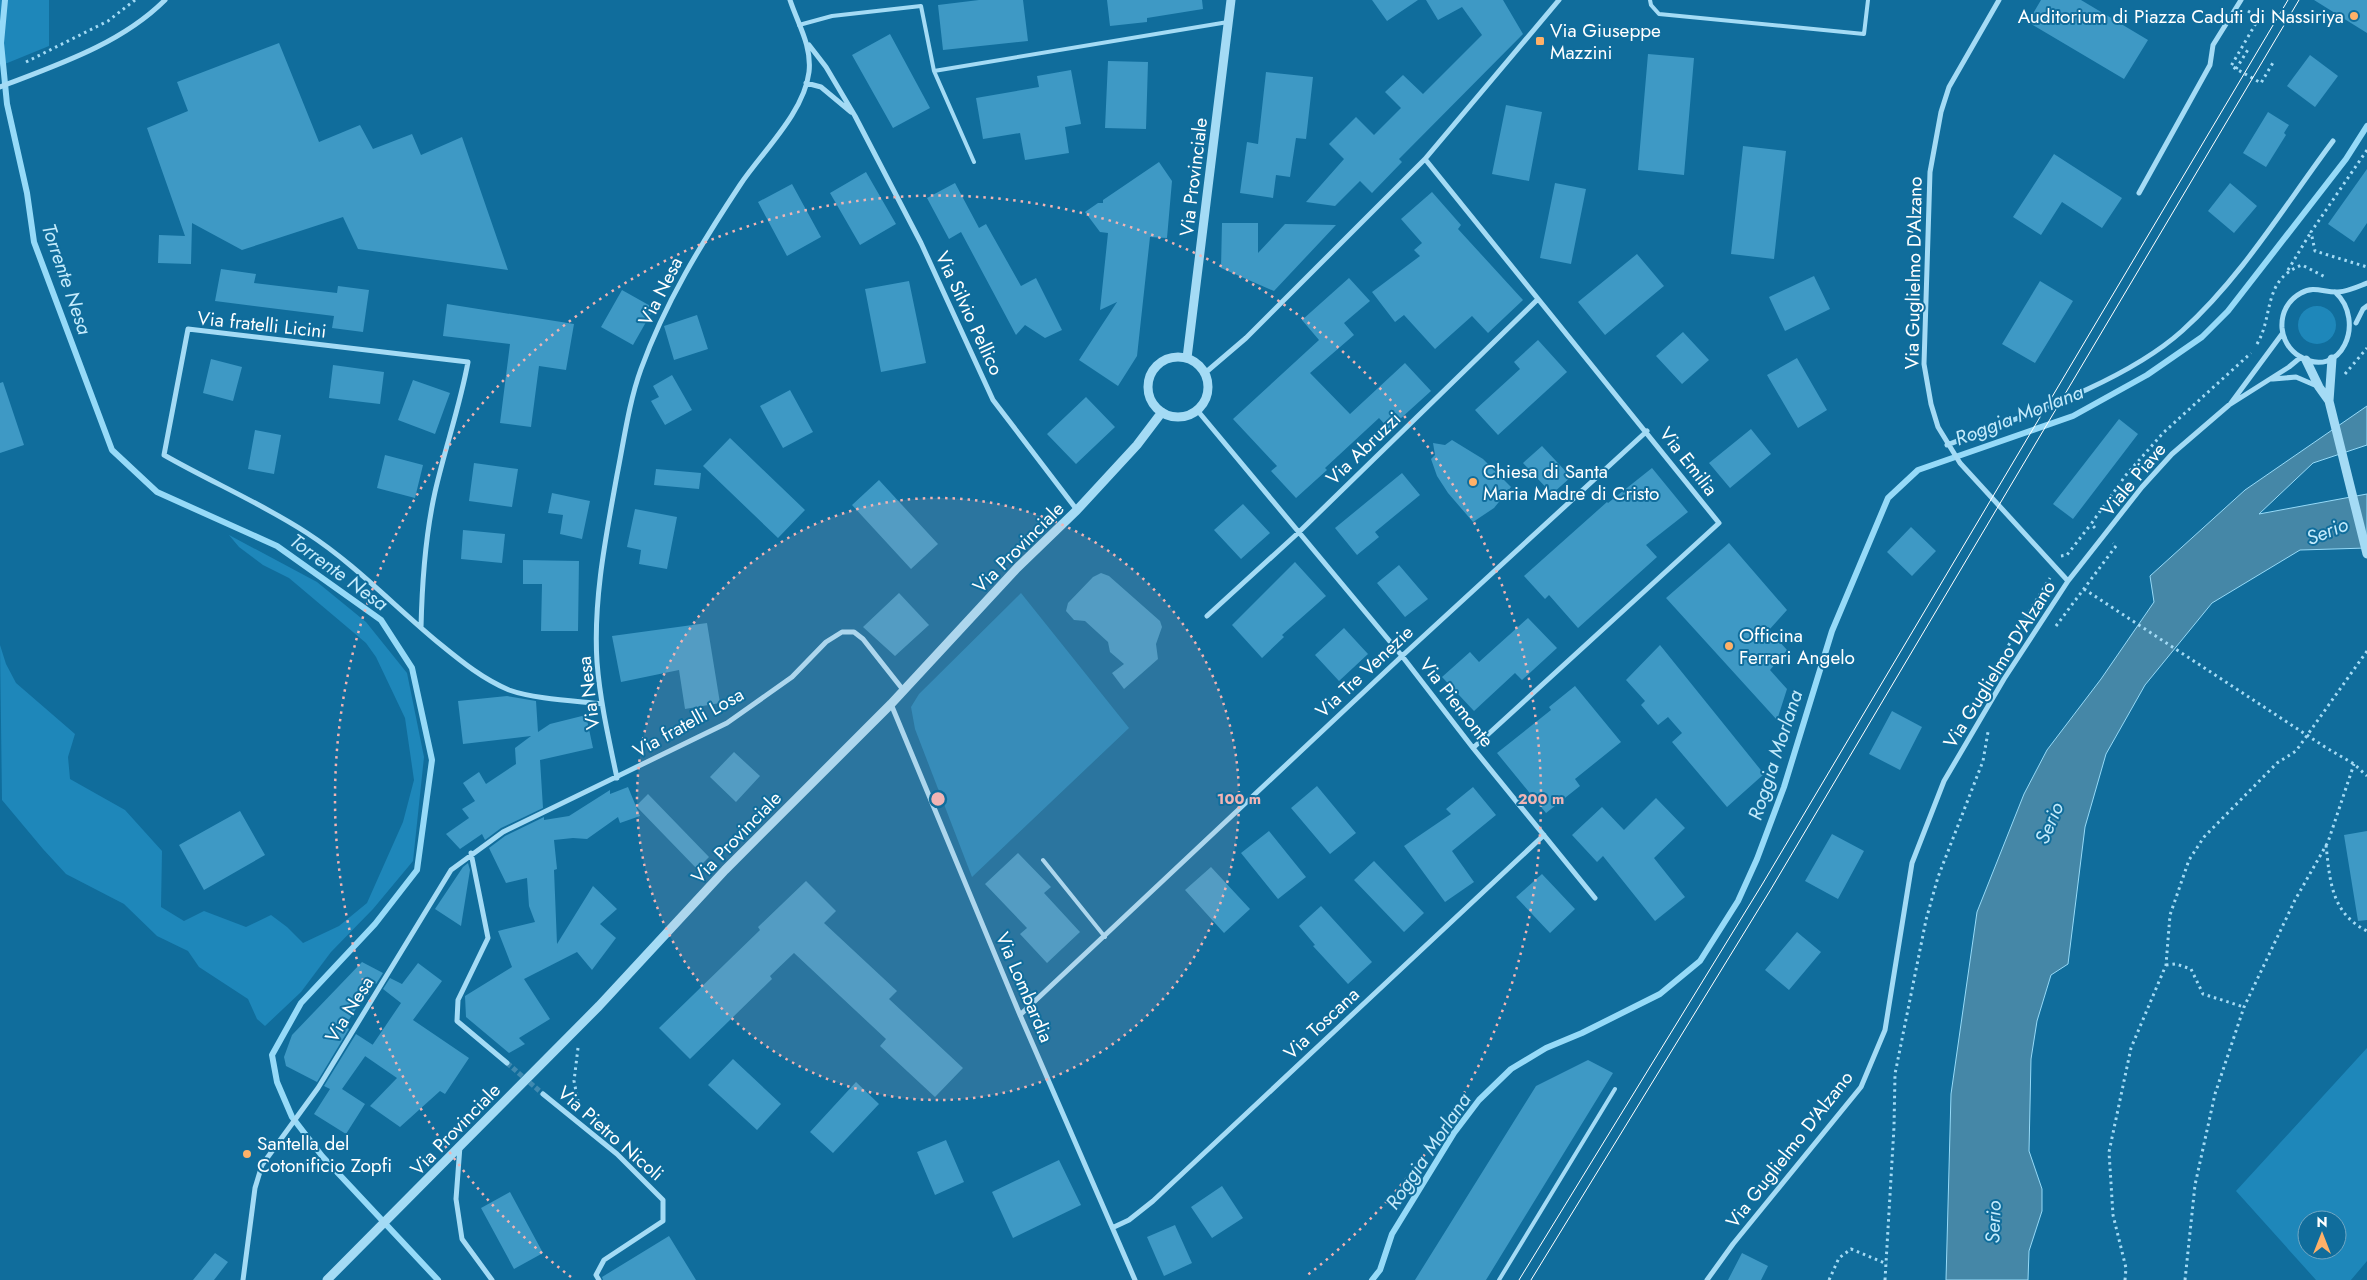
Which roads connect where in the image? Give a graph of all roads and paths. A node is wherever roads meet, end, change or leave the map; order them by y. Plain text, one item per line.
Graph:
1 (135, 0) edge
2 (165, 0) edge
3 (790, 0) edge
4 (1230, 0) edge
5 (1559, 0) edge
6 (1650, 0) edge
7 (1868, 0) edge
8 (1999, 0) edge
9 (2241, 0) edge
10 (2259, 18) dead end
11 (1228, 22) junction
12 (799, 25) junction
13 (808, 44) junction
14 (2249, 48) dead end
15 (2274, 61) dead end
16 (17, 65) dead end
17 (2236, 69) junction
18 (934, 71) junction
19 (806, 83) junction
20 (0, 87) edge
21 (855, 116) junction
22 (2333, 141) dead end
23 (2367, 150) edge
24 (1425, 159) junction
25 (974, 162) dead end
26 (2140, 193) dead end
27 (2311, 232) junction
28 (2367, 268) edge
29 (2288, 270) junction
30 (2359, 273) dead end
31 (2332, 280) dead end
32 (2367, 283) edge
33 (2335, 292) junction
34 (1538, 299) junction
35 (2367, 306) edge
36 (2355, 324) junction
37 (2282, 334) junction
38 (2367, 348) edge
39 (1187, 358) junction
40 (2303, 359) junction
41 (2332, 359) junction
42 (1205, 373) junction
43 (2344, 375) dead end
44 (2270, 380) junction
45 (2319, 387) junction
46 (2329, 401) junction
47 (2229, 405) junction
48 (1197, 410) junction
49 (1162, 412) junction
50 (1647, 431) junction
51 (1947, 445) junction
52 (1078, 510) junction
53 (2091, 524) junction
54 (1298, 533) junction
55 (2106, 535) junction
56 (2367, 554) edge
57 (2067, 555) dead end
58 (2068, 582) junction
59 (2084, 588) junction
60 (1208, 616) dead end
61 (421, 628) junction
62 (2052, 630) dead end
63 (2367, 651) edge
64 (1402, 656) junction
65 (904, 691) junction
66 (602, 704) junction
67 (891, 704) junction
68 (1993, 724) dead end
69 (1473, 748) junction
70 (2354, 764) junction
71 (2367, 776) edge
72 (616, 778) junction
73 (1544, 835) junction
74 (2326, 844) junction
75 (471, 854) junction
76 (1043, 860) dead end
77 (1596, 898) dead end
78 (2367, 931) edge
79 (1105, 936) junction
80 (2166, 965) junction
81 (2244, 1006) junction
82 (1020, 1015) junction
83 (579, 1027) junction
84 (507, 1063) tunnel mouth
85 (1615, 1089) dead end
86 (543, 1094) tunnel mouth
87 (588, 1130) junction
88 (460, 1146) junction
89 (1114, 1227) junction
90 (1887, 1264) junction
91 (243, 1280) edge
92 (327, 1280) edge
93 (492, 1280) edge
94 (599, 1280) edge
95 (1135, 1280) edge
96 (1499, 1280) edge
97 (1707, 1280) edge
98 (1829, 1280) edge
99 (1885, 1280) edge
100 (2125, 1280) edge
101 (2185, 1280) edge

1 - 16 path
2 - 20 street
3 - 12 street, Via Nesa
4 - 11 street, Via Provinciale
5 - 24 street
6 - 7 lane
8 - 51 street, Via Guglielmo D'Alzano
9 - 26 street
10 - 17 path
11 - 18 lane
11 - 39 street, Via Provinciale
12 - 13 street, Via Nesa
12 - 18 lane
13 - 19 street, Via Nesa
13 - 21 street, Via Silvio Pellico
14 - 17 path
15 - 17 path
18 - 25 lane
19 - 21 street, Via Silvio Pellico
19 - 66 street, Via Nesa
21 - 52 street, Via Silvio Pellico
22 - 51 street
23 - 27 path
24 - 34 street, Via Emilia
24 - 42 street
27 - 28 path
27 - 29 path
28 - 30 path
29 - 31 path
29 - 53 path
32 - 33 street
33 - 36 street
33 - 37 street
34 - 50 street, Via Emilia
34 - 54 street, Via Abruzzi
35 - 36 street
36 - 41 street
37 - 40 street
37 - 47 street, Viale Piave
38 - 43 path
39 - 42 street
39 - 49 street
40 - 41 street
40 - 44 street, Viale Piave
40 - 45 street
41 - 46 street
42 - 48 street
44 - 45 street, Viale Piave
44 - 47 street, Viale Piave
45 - 46 street
46 - 56 street
47 - 55 street, Viale Piave
48 - 49 street
48 - 54 street, Via Piemonte
49 - 52 street, Via Provinciale
50 - 64 street, Via Tre Venezie
50 - 69 street, Via Emilia
51 - 58 street, Via Guglielmo D'Alzano
52 - 65 street, Via Provinciale
53 - 55 path
53 - 57 path
54 - 60 street, Via Abruzzi
54 - 64 street, Via Piemonte
55 - 58 street, Viale Piave
55 - 59 path
58 - 97 street, Via Guglielmo D'Alzano
59 - 62 path
59 - 70 path
61 - 61 street, Via fratelli Licini
61 - 66 street, Via fratelli Licini
63 - 80 path
64 - 69 street, Via Piemonte
64 - 79 street, Via Tre Venezie
65 - 67 street, Via Provinciale
65 - 72 street, Via fratelli Losa
66 - 72 street, Via Nesa
67 - 82 street, Via Lombardia
67 - 83 street, Via Provinciale
68 - 90 path
69 - 73 street, Via Piemonte
70 - 71 path
70 - 74 path
72 - 75 street, Via Nesa
73 - 77 street, Via Piemonte
73 - 89 street, Via Toscana
74 - 78 path
74 - 81 path
75 - 84 street
75 - 91 street, Via Nesa
76 - 79 lane
79 - 82 street, Via Tre Venezie
80 - 81 path
80 - 100 path
81 - 101 path
82 - 89 street, Via Lombardia
83 - 87 path
83 - 88 street, Via Provinciale
85 - 96 lane
86 - 87 street, Via Pietro Nicoli
87 - 94 street, Via Pietro Nicoli
88 - 92 street, Via Provinciale
88 - 93 street
89 - 95 street, Via Lombardia
90 - 98 path
90 - 99 path

